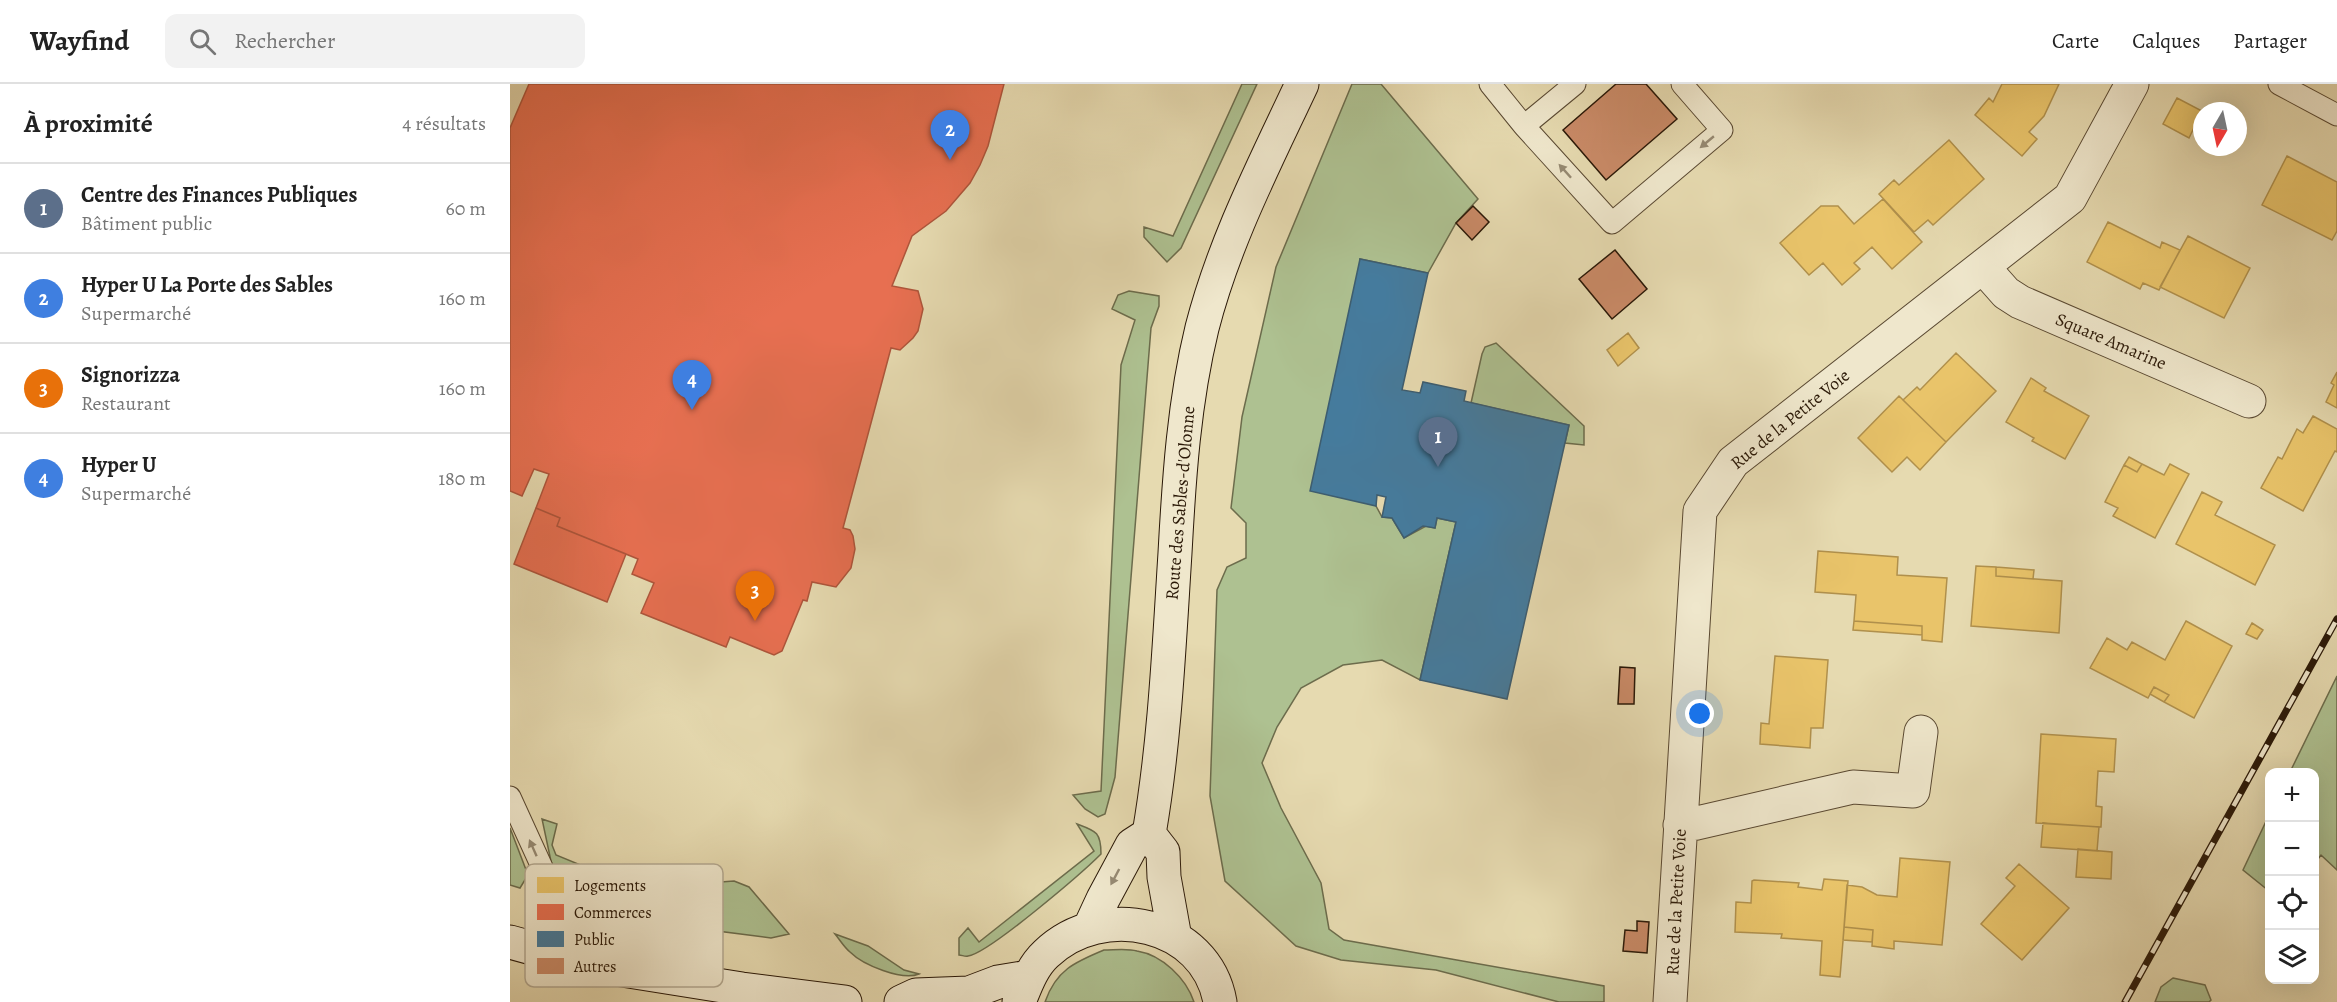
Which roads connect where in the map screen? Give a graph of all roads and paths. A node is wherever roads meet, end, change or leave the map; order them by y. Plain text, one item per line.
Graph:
1 (1302, 84) edge
2 (1490, 84) edge
3 (1575, 84) edge
4 (1682, 84) edge
5 (2279, 84) edge
6 (2131, 88) edge
7 (2337, 115) edge
8 (1524, 126) junction
9 (1983, 267) junction
10 (2249, 401) dead end
11 (1921, 732) dead end
12 (510, 797) edge
13 (1680, 825) junction
14 (1149, 834) junction
15 (541, 864) edge
16 (1090, 927) junction
17 (1175, 938) junction
18 (510, 942) edge
19 (525, 946) edge
20 (723, 987) edge
21 (1024, 990) edge
22 (1226, 999) edge
23 (845, 1002) edge
24 (901, 1002) edge
25 (1670, 1002) edge

1 - 14 main road, Route des Sables-d'Olonne
2 - 8 lane
3 - 8 lane
4 -> 8 lane
5 - 7 lane
6 - 9 main road, Rue de la Petite Voie
9 - 10 main road, Square Amarine
9 - 13 main road, Rue de la Petite Voie
11 - 13 main road
15 -> 12 lane
13 - 25 main road, Rue de la Petite Voie
14 -> 16 main road
14 - 17 main road
16 - 17 main road
16 - 21 main road
17 - 22 main road
18 - 19 main road
20 - 23 main road
21 - 24 main road

